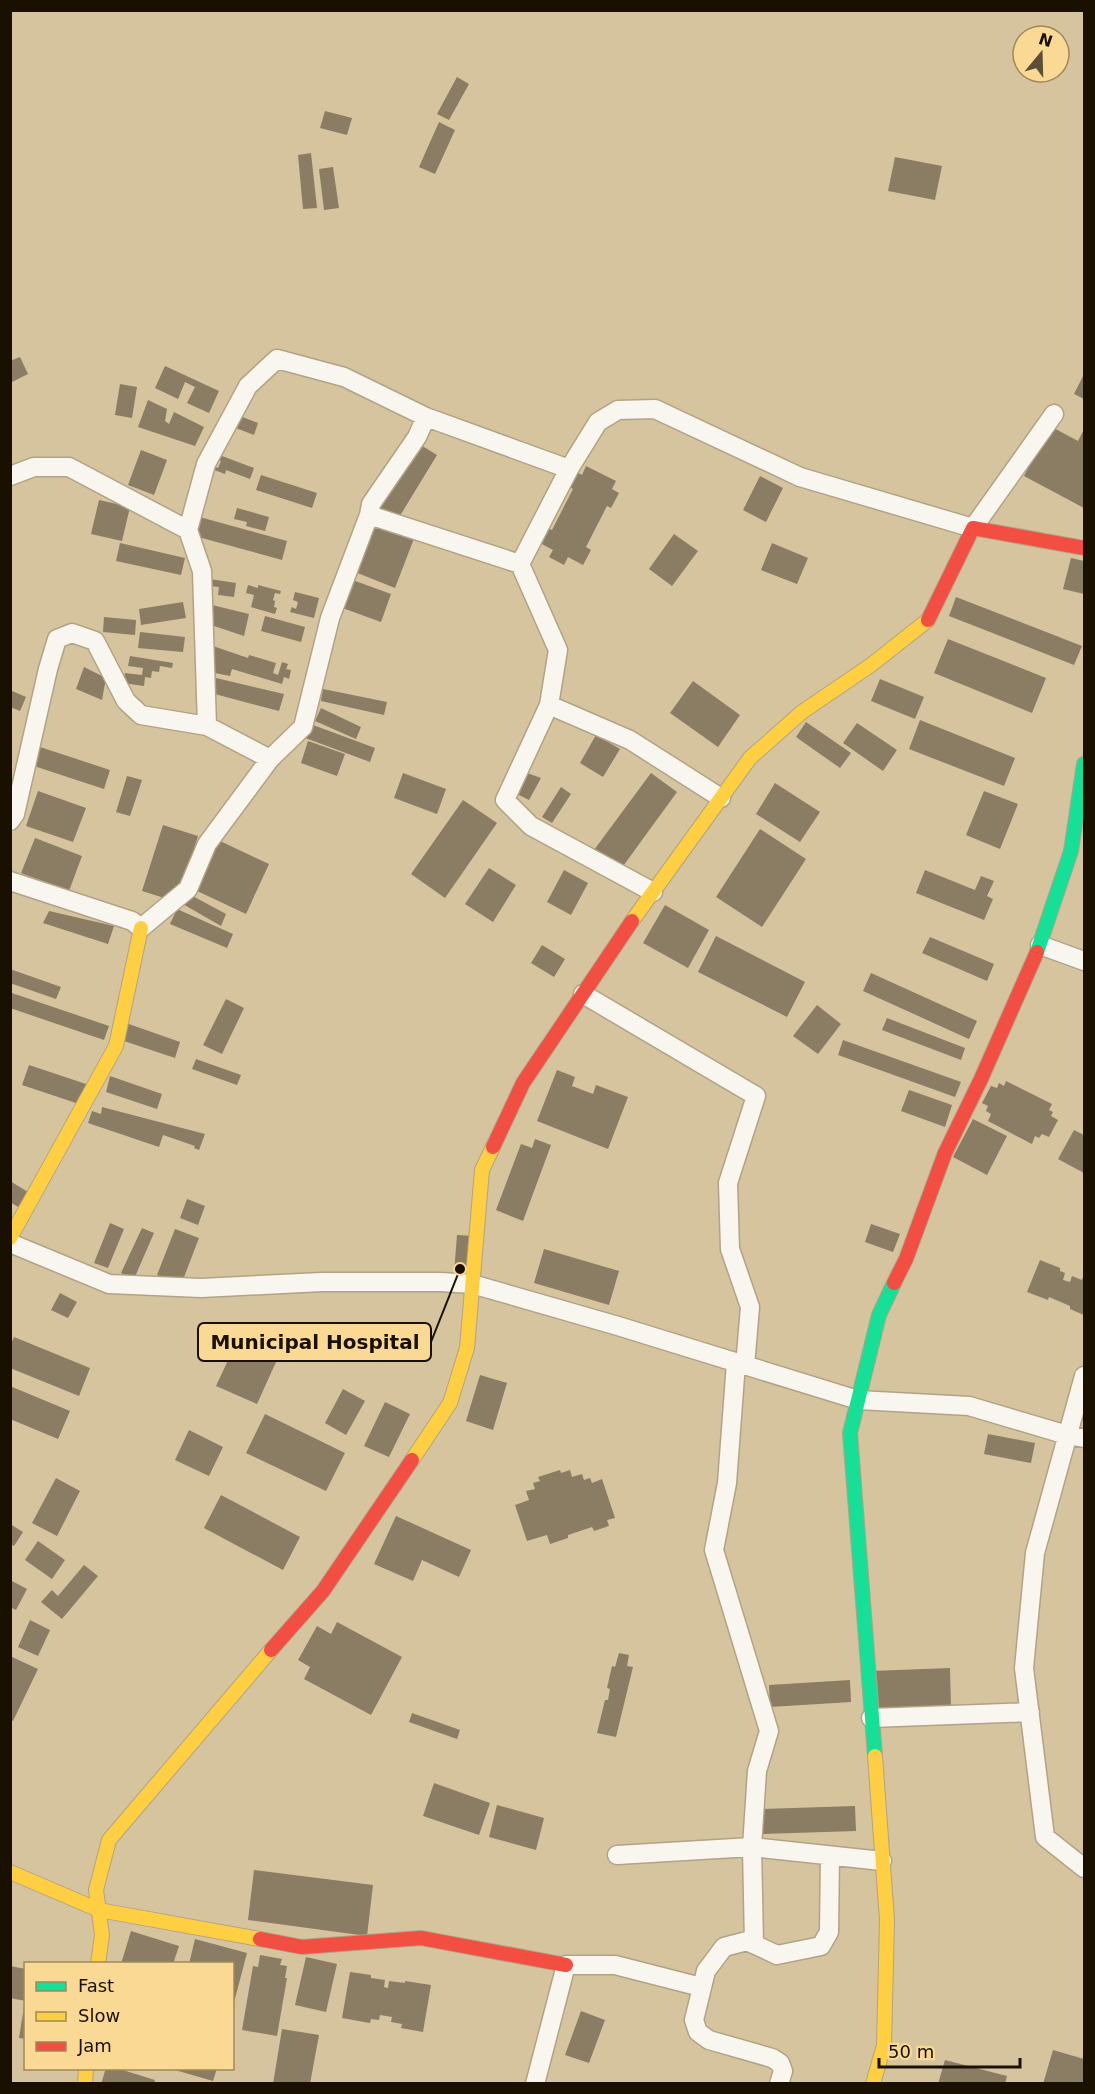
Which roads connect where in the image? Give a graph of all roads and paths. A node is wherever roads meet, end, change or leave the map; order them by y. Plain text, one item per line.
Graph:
1 (1054, 414) dead end
2 (426, 417) junction
3 (569, 469) junction
4 (10, 476) edge
5 (369, 515) junction
6 (973, 528) junction
7 (188, 530) junction
8 (1084, 548) edge
9 (520, 564) junction
10 (549, 705) junction
11 (207, 726) junction
12 (270, 759) junction
13 (1084, 764) edge
14 (721, 798) junction
15 (10, 822) edge
16 (10, 881) edge
17 (652, 892) junction
18 (141, 928) junction
19 (1040, 945) junction
20 (1084, 961) edge
21 (583, 994) junction
22 (10, 1238) edge
23 (10, 1243) edge
24 (472, 1284) junction
25 (740, 1364) junction
26 (1084, 1376) edge
27 (858, 1400) junction
28 (1076, 1436) edge
29 (1030, 1712) junction
30 (871, 1718) junction
31 (753, 1847) junction
32 (617, 1855) dead end
33 (830, 1856) junction
34 (882, 1861) junction
35 (1084, 1868) edge
36 (10, 1872) edge
37 (99, 1910) junction
38 (754, 1944) junction
39 (98, 1962) edge
40 (566, 1965) junction
41 (701, 1987) junction
42 (535, 2084) edge
43 (779, 2084) edge
44 (873, 2084) edge

1 - 6 street
2 - 3 street
2 - 5 street
2 - 7 street
3 - 6 street
3 - 9 street
4 - 7 street
5 - 9 street
5 - 12 street
6 - 8 street
6 - 14 street
7 - 11 street
9 - 10 street
10 - 14 street
10 - 17 street
11 - 12 street
11 - 15 street
12 - 18 street
13 - 19 street
14 - 17 street
16 - 18 street
17 - 21 street
18 - 22 street
19 - 20 street
19 - 27 street
21 - 24 street
21 - 25 street
23 - 24 street
24 - 25 street
24 - 37 street
25 - 27 street
25 - 31 street
26 - 28 street
27 - 28 street
27 - 30 street
28 - 29 street
29 - 30 street
29 - 35 street
30 - 34 street
31 - 32 street
31 - 33 street
31 - 38 street
33 - 34 street
33 - 38 street
34 - 44 street
36 - 37 street
37 - 39 street
37 - 40 street
38 - 41 street
40 - 41 street
40 - 42 street
41 - 43 street

